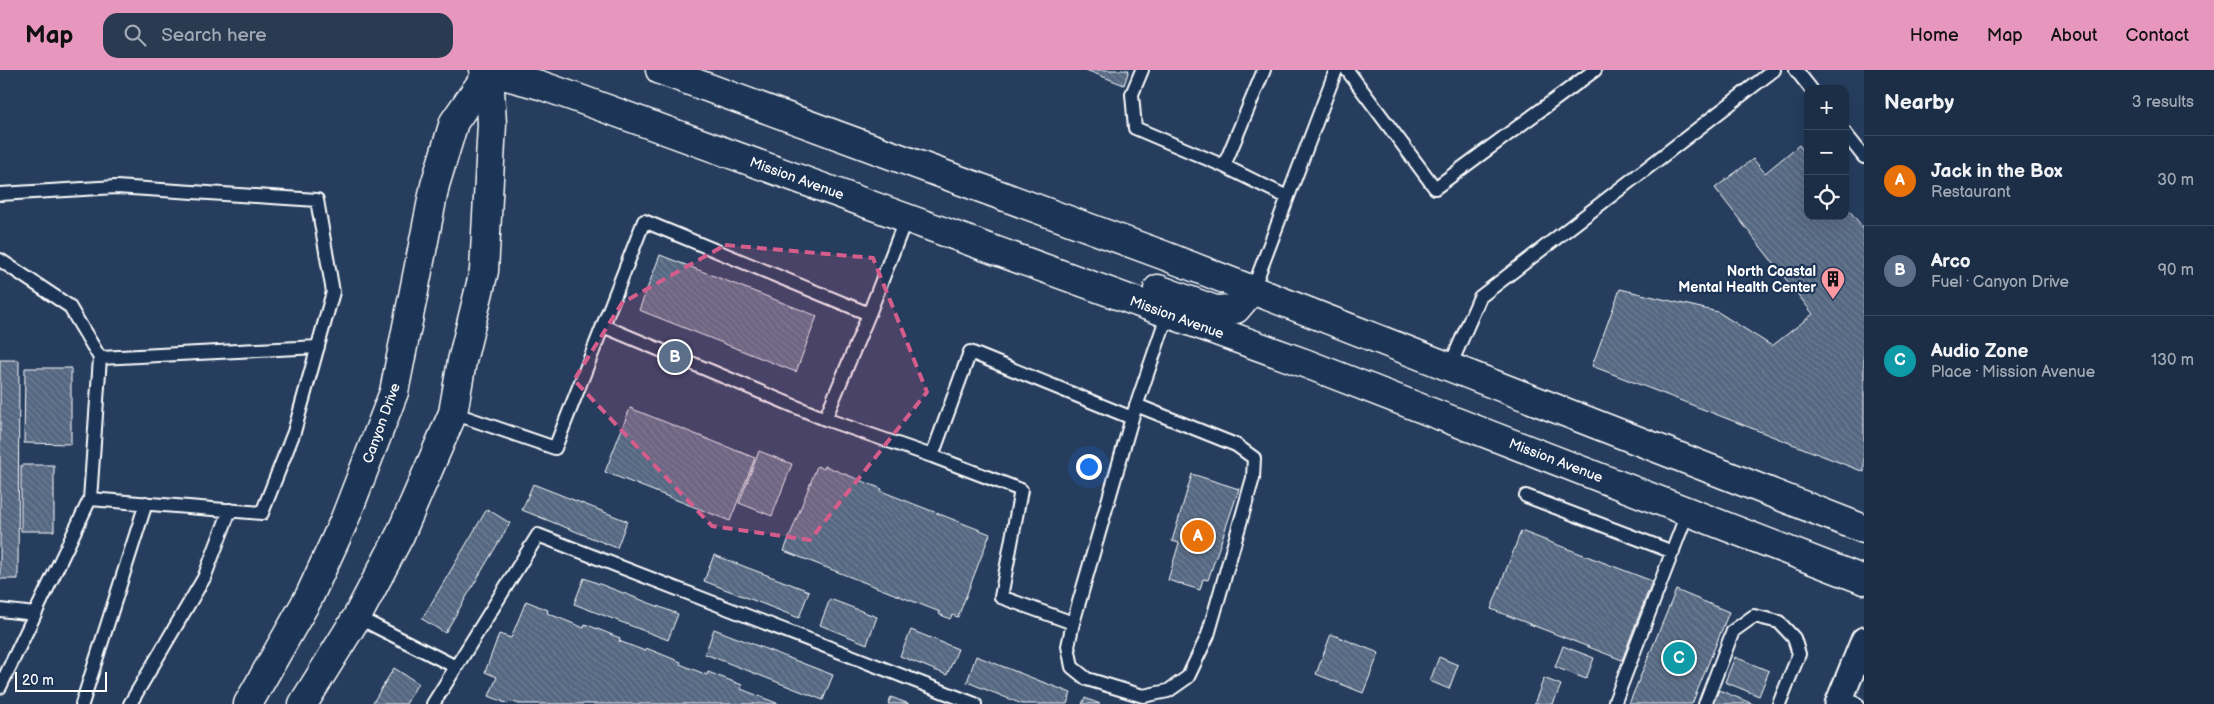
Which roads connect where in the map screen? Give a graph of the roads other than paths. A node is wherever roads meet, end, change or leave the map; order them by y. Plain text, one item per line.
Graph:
1 (660, 70) edge
2 (1142, 70) edge
3 (1264, 70) edge
4 (1336, 70) edge
5 (1347, 70) edge
6 (1595, 70) edge
7 (1774, 70) edge
8 (1796, 70) edge
9 (488, 71) edge
10 (1807, 85) edge
11 (1849, 138) edge
12 (1864, 157) edge
13 (1224, 166) junction
14 (0, 194) edge
15 (1287, 198) junction
16 (906, 218) junction
17 (981, 245) junction
18 (0, 260) edge
19 (1253, 290) junction
20 (1168, 313) junction
21 (869, 314) junction
22 (603, 326) junction
23 (318, 347) junction
24 (100, 358) junction
25 (1450, 366) junction
26 (1136, 405) junction
27 (453, 413) junction
28 (1132, 418) junction
29 (825, 419) junction
30 (932, 456) junction
31 (1526, 496) dead end
32 (90, 499) junction
33 (146, 504) junction
34 (230, 510) junction
35 (1688, 511) junction
36 (1864, 529) edge
37 (1673, 552) junction
38 (1864, 580) edge
39 (0, 610) edge
40 (35, 614) junction
41 (357, 617) junction
42 (1073, 623) junction
43 (1864, 640) edge
44 (456, 667) junction
45 (0, 688) edge
46 (1846, 701) edge
47 (82, 704) edge
48 (130, 704) edge
49 (248, 704) edge
50 (303, 704) edge
51 (433, 704) edge
52 (975, 704) edge
53 (1614, 704) edge
54 (1705, 704) edge
55 (1779, 704) edge

1 - 19 main road
2 - 13 lane
3 - 13 lane
4 - 15 lane
5 - 6 lane
7 - 25 lane
8 - 10 lane
9 - 16 main road, Mission Avenue
9 - 27 main road
9 - 49 main road, Canyon Drive
11 - 12 lane
13 - 15 lane
14 - 23 lane
15 - 19 lane
16 - 17 main road, Mission Avenue
16 - 21 lane
17 - 19 main road
17 - 20 main road, Mission Avenue
18 - 24 lane
19 - 25 main road
20 - 26 lane
20 - 35 main road, Mission Avenue
21 - 22 lane
21 - 29 lane
22 - 27 lane
22 - 29 lane
23 - 24 lane
23 - 34 lane
24 - 32 lane
25 - 36 main road
26 - 28 lane
26 - 42 lane
27 - 41 main road
28 - 30 lane
28 - 42 lane
29 - 30 lane
30 - 42 lane
31 - 37 lane
32 - 33 lane
32 - 40 lane
33 - 34 lane
33 - 47 lane
34 - 48 lane
35 - 37 lane
35 - 38 main road, Mission Avenue
37 - 53 lane
39 - 40 lane
40 - 45 lane
41 - 44 lane
41 - 50 main road
43 - 46 street
44 - 51 lane
44 - 52 lane
54 - 55 lane

